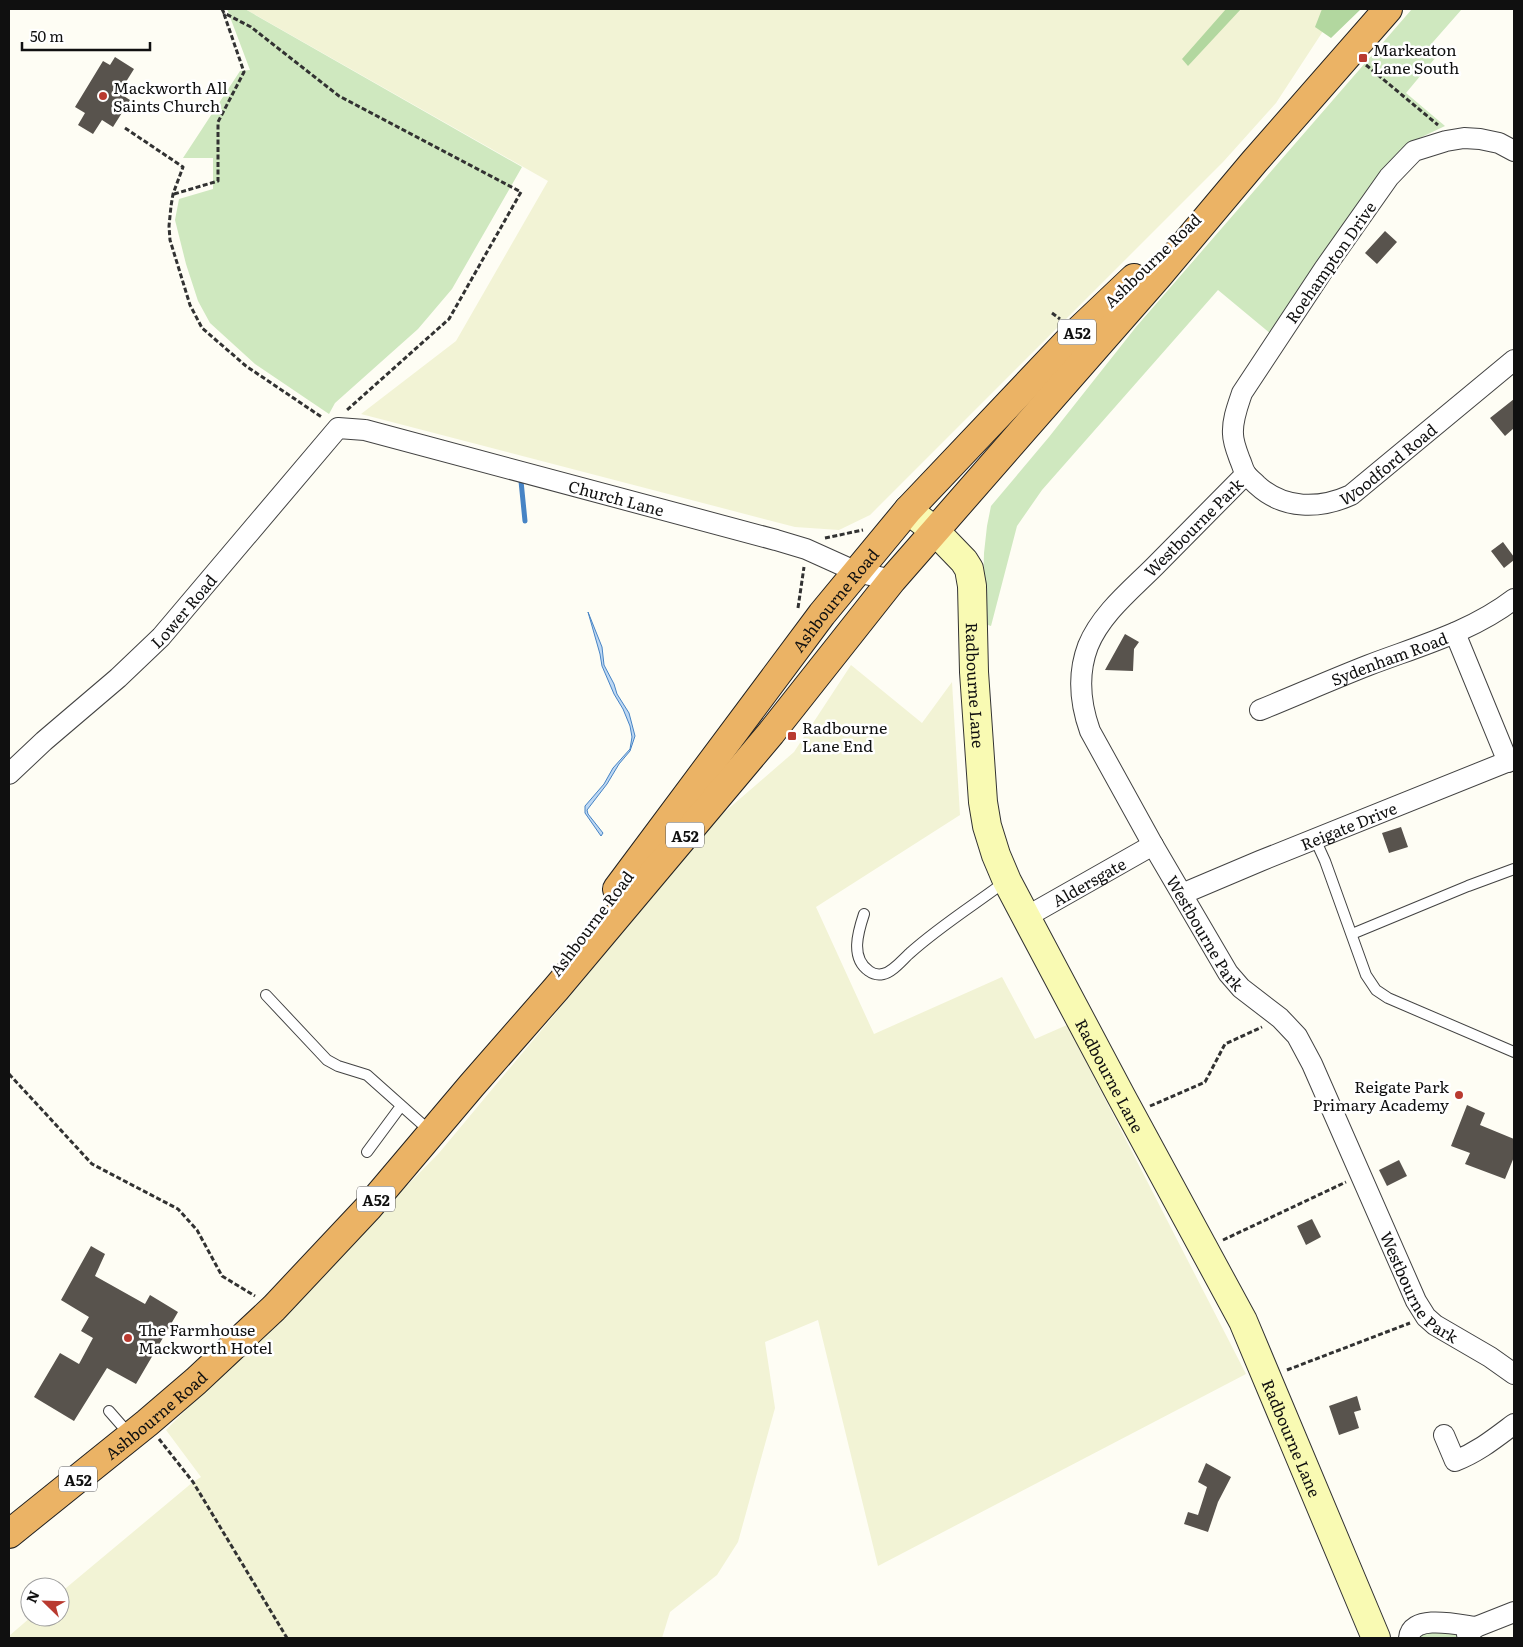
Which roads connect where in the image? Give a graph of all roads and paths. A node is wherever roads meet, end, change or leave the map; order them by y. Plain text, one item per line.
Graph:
1 (222, 9) edge
2 (1388, 9) edge
3 (224, 13) junction
4 (1350, 52) junction
5 (125, 128) dead end
6 (1456, 140) junction
7 (1514, 151) edge
8 (1254, 162) junction
9 (173, 194) junction
10 (1514, 360) edge
11 (338, 428) junction
12 (1246, 474) junction
13 (908, 510) junction
14 (936, 531) junction
15 (856, 572) junction
16 (892, 580) junction
17 (1514, 599) edge
18 (1455, 633) junction
19 (1260, 710) dead end
20 (1511, 760) edge
21 (9, 774) edge
22 (1315, 838) junction
23 (1153, 846) junction
24 (1514, 869) edge
25 (1007, 881) junction
26 (1182, 894) junction
27 (864, 914) dead end
28 (1026, 917) junction
29 (1352, 934) junction
30 (266, 995) dead end
31 (1280, 1018) junction
32 (1514, 1052) edge
33 (9, 1074) edge
34 (472, 1085) junction
35 (401, 1106) junction
36 (1131, 1115) junction
37 (432, 1133) junction
38 (367, 1152) dead end
39 (1361, 1175) junction
40 (1204, 1249) junction
41 (274, 1308) junction
42 (1426, 1316) junction
43 (1514, 1374) edge
44 (1268, 1378) junction
45 (109, 1411) dead end
46 (1514, 1424) edge
47 (139, 1430) junction
48 (1444, 1435) dead end
49 (9, 1534) edge
50 (1514, 1612) edge
51 (1470, 1633) edge
52 (287, 1638) edge
53 (1376, 1638) edge
54 (1409, 1638) edge

1 - 3 path
2 - 4 highway, Ashbourne Road / A52
3 - 9 path
3 - 11 path
4 - 6 path
4 - 8 highway, Ashbourne Road / A52
5 - 9 path
6 - 7 street, Roehampton Drive
6 - 12 street, Roehampton Drive
8 - 13 highway, Ashbourne Road / A52
8 - 14 highway, Ashbourne Road / A52
9 - 11 path
10 - 12 street, Woodford Road
11 - 15 street, Church Lane
11 - 21 street, Lower Road
12 - 23 street, Westbourne Park
13 - 14 street, Radbourne Lane
13 - 15 highway, Ashbourne Road / A52
14 - 16 highway, Ashbourne Road / A52
14 - 25 street, Radbourne Lane
15 - 16 street, Church Lane
15 - 34 highway, Ashbourne Road / A52
16 - 34 highway, Ashbourne Road / A52
17 - 18 street, Sydenham Road
18 - 19 street, Sydenham Road
18 - 20 street
20 - 22 street, Reigate Drive
22 - 26 street, Reigate Drive
22 - 29 lane
23 - 26 street, Westbourne Park
23 - 28 street, Aldersgate
24 - 29 lane
25 - 27 lane
25 - 28 street, Radbourne Lane
26 - 31 street, Westbourne Park
28 - 36 street, Radbourne Lane
29 - 32 lane
30 - 35 lane
31 - 36 path
31 - 39 street, Westbourne Park
33 - 41 path
34 - 37 highway, Ashbourne Road / A52
35 - 37 lane
35 - 38 lane
36 - 40 street, Radbourne Lane
37 - 41 highway, Ashbourne Road / A52
39 - 40 path
39 - 42 street, Westbourne Park
40 - 44 street, Radbourne Lane
41 - 47 highway, Ashbourne Road / A52
42 - 43 street, Westbourne Park
42 - 44 path
44 - 53 street, Radbourne Lane
45 - 47 lane
46 - 48 street
47 - 49 highway, Ashbourne Road / A52
47 - 52 path
50 - 51 street
51 - 54 street

